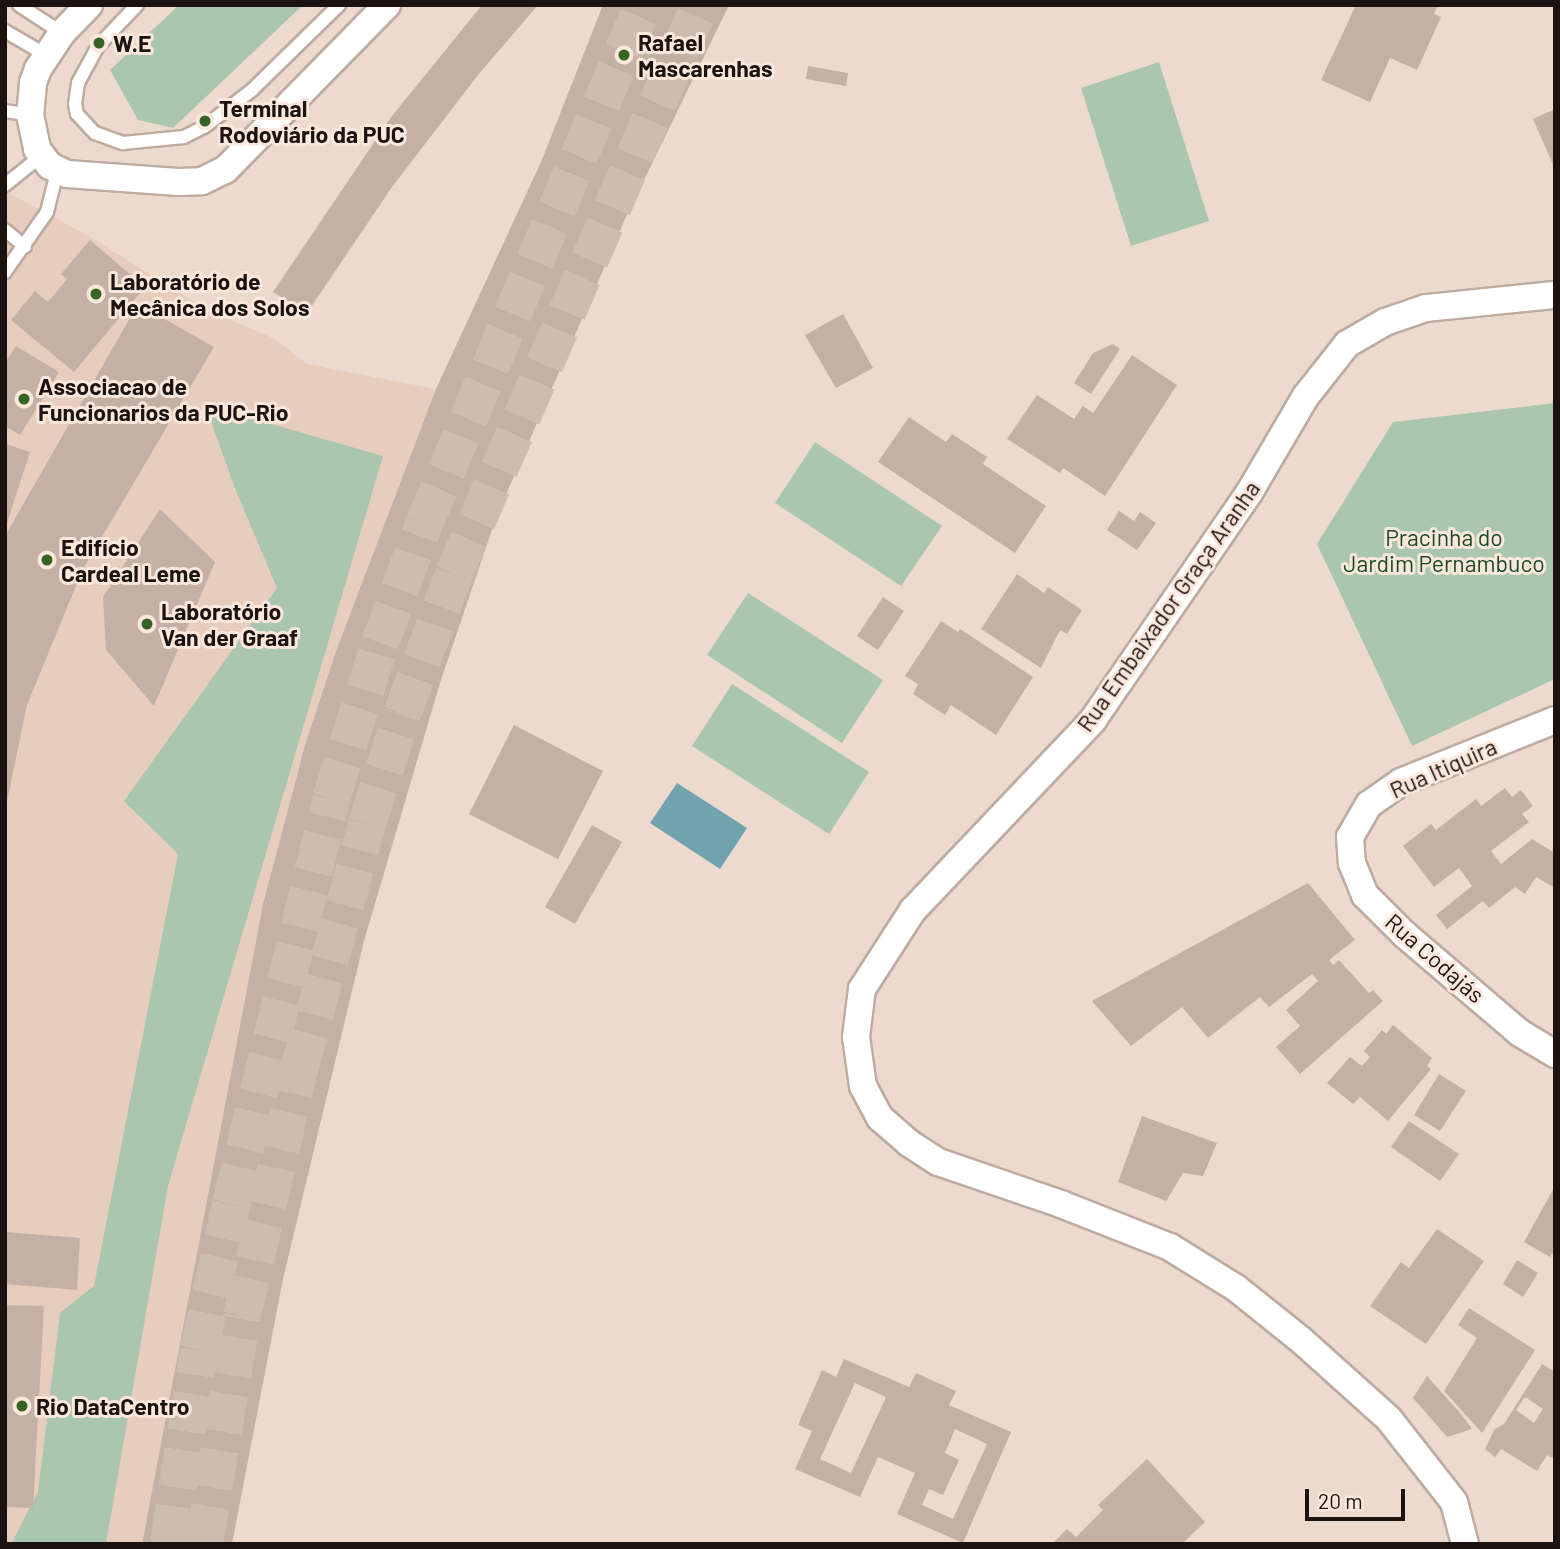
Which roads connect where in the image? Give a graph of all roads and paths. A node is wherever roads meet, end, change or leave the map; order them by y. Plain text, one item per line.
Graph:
1 (19, 5) edge
2 (89, 5) edge
3 (137, 5) edge
4 (339, 5) edge
5 (387, 5) edge
6 (5, 31) edge
7 (62, 33) junction
8 (46, 55) junction
9 (18, 113) edge
10 (49, 164) junction
11 (5, 185) edge
12 (5, 230) edge
13 (25, 247) junction
14 (5, 272) edge
15 (1555, 295) edge
16 (1555, 720) edge
17 (1350, 837) joint
18 (1555, 1055) edge
19 (1465, 1544) edge

1 - 7 lane
2 - 7 street
3 - 4 lane
5 - 10 street
6 - 8 lane
7 - 8 street
8 - 9 street
9 - 10 street
10 - 11 lane
10 - 13 lane
12 - 13 lane
13 - 14 lane
15 - 19 street, Rua Embaixador Graça Aranha
16 - 17 street, Rua Itiquira
17 - 18 street, Rua Codajás

